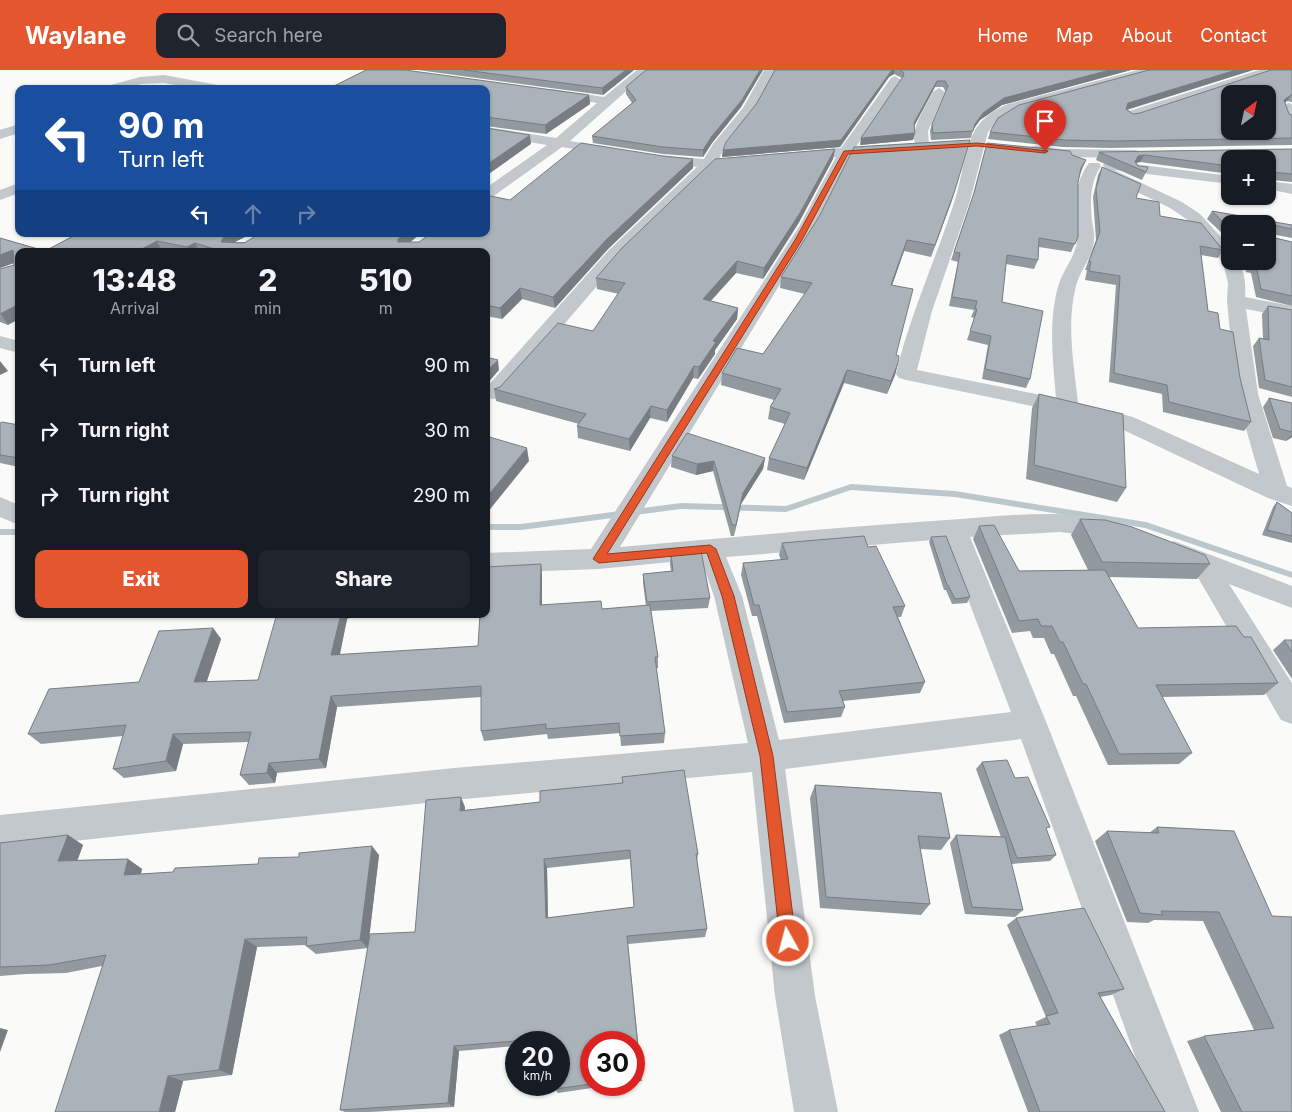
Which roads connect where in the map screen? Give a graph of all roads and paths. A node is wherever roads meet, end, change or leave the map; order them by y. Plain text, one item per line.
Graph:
1 (644, 70) edge
2 (770, 70) edge
3 (1115, 70) edge
4 (1151, 70) edge
5 (1271, 70) edge
6 (1132, 75) junction
7 (895, 80) dead end
8 (126, 85) edge
9 (196, 85) edge
10 (538, 91) edge
11 (939, 92) edge
12 (608, 101) junction
13 (1131, 115) edge
14 (15, 118) edge
15 (0, 120) edge
16 (15, 129) edge
17 (490, 132) edge
18 (0, 135) edge
19 (559, 143) junction
20 (977, 144) junction
21 (958, 145) edge
22 (940, 146) edge
23 (996, 146) edge
24 (912, 147) junction
25 (1024, 149) edge
26 (846, 152) junction
27 (1062, 153) junction
28 (625, 154) edge
29 (1147, 154) edge
30 (644, 157) edge
31 (787, 157) edge
32 (758, 160) edge
33 (709, 164) junction
34 (1089, 164) junction
35 (1221, 179) edge
36 (1276, 186) edge
37 (1292, 188) edge
38 (15, 189) edge
39 (490, 189) edge
40 (0, 195) edge
41 (1208, 231) junction
42 (1221, 233) edge
43 (1236, 301) junction
44 (1292, 312) edge
45 (0, 342) edge
46 (15, 346) edge
47 (492, 393) dead end
48 (1247, 394) junction
49 (1274, 400) edge
50 (1068, 407) junction
51 (1284, 496) edge
52 (0, 506) edge
53 (15, 514) edge
54 (954, 529) junction
55 (710, 549) junction
56 (599, 559) junction
57 (1202, 562) junction
58 (490, 563) edge
59 (1292, 597) edge
60 (1292, 710) edge
61 (1031, 724) junction
62 (767, 756) junction
63 (0, 832) edge
64 (816, 1112) edge
65 (1176, 1112) edge

1 - 12 street
2 - 33 street
3 - 6 street
4 - 6 street
5 - 13 street
6 - 20 street
7 - 26 street
8 - 9 street
10 - 12 street
11 - 24 street
12 - 19 street
14 - 15 street
16 - 18 street
17 - 19 street
19 - 28 street
19 - 39 street
20 - 21 street
20 - 23 street
20 - 50 street
22 - 24 street
24 - 26 street
25 - 27 street
26 - 31 street
26 - 56 street
27 - 29 street
27 - 34 street
30 - 33 street
32 - 33 street
33 - 47 street
34 - 35 street
34 - 41 street
34 - 50 street
36 - 37 street
38 - 40 street
41 - 42 street
41 - 43 street
43 - 44 street
43 - 48 street
45 - 46 street
48 - 49 street
48 - 51 street
50 - 51 street
52 - 53 street
54 - 55 street
54 - 57 street
54 - 61 street
55 - 56 street
55 - 62 street
56 - 58 street
57 - 59 street
57 - 60 street
61 - 62 street
61 - 65 street
62 - 63 street
62 - 64 street

